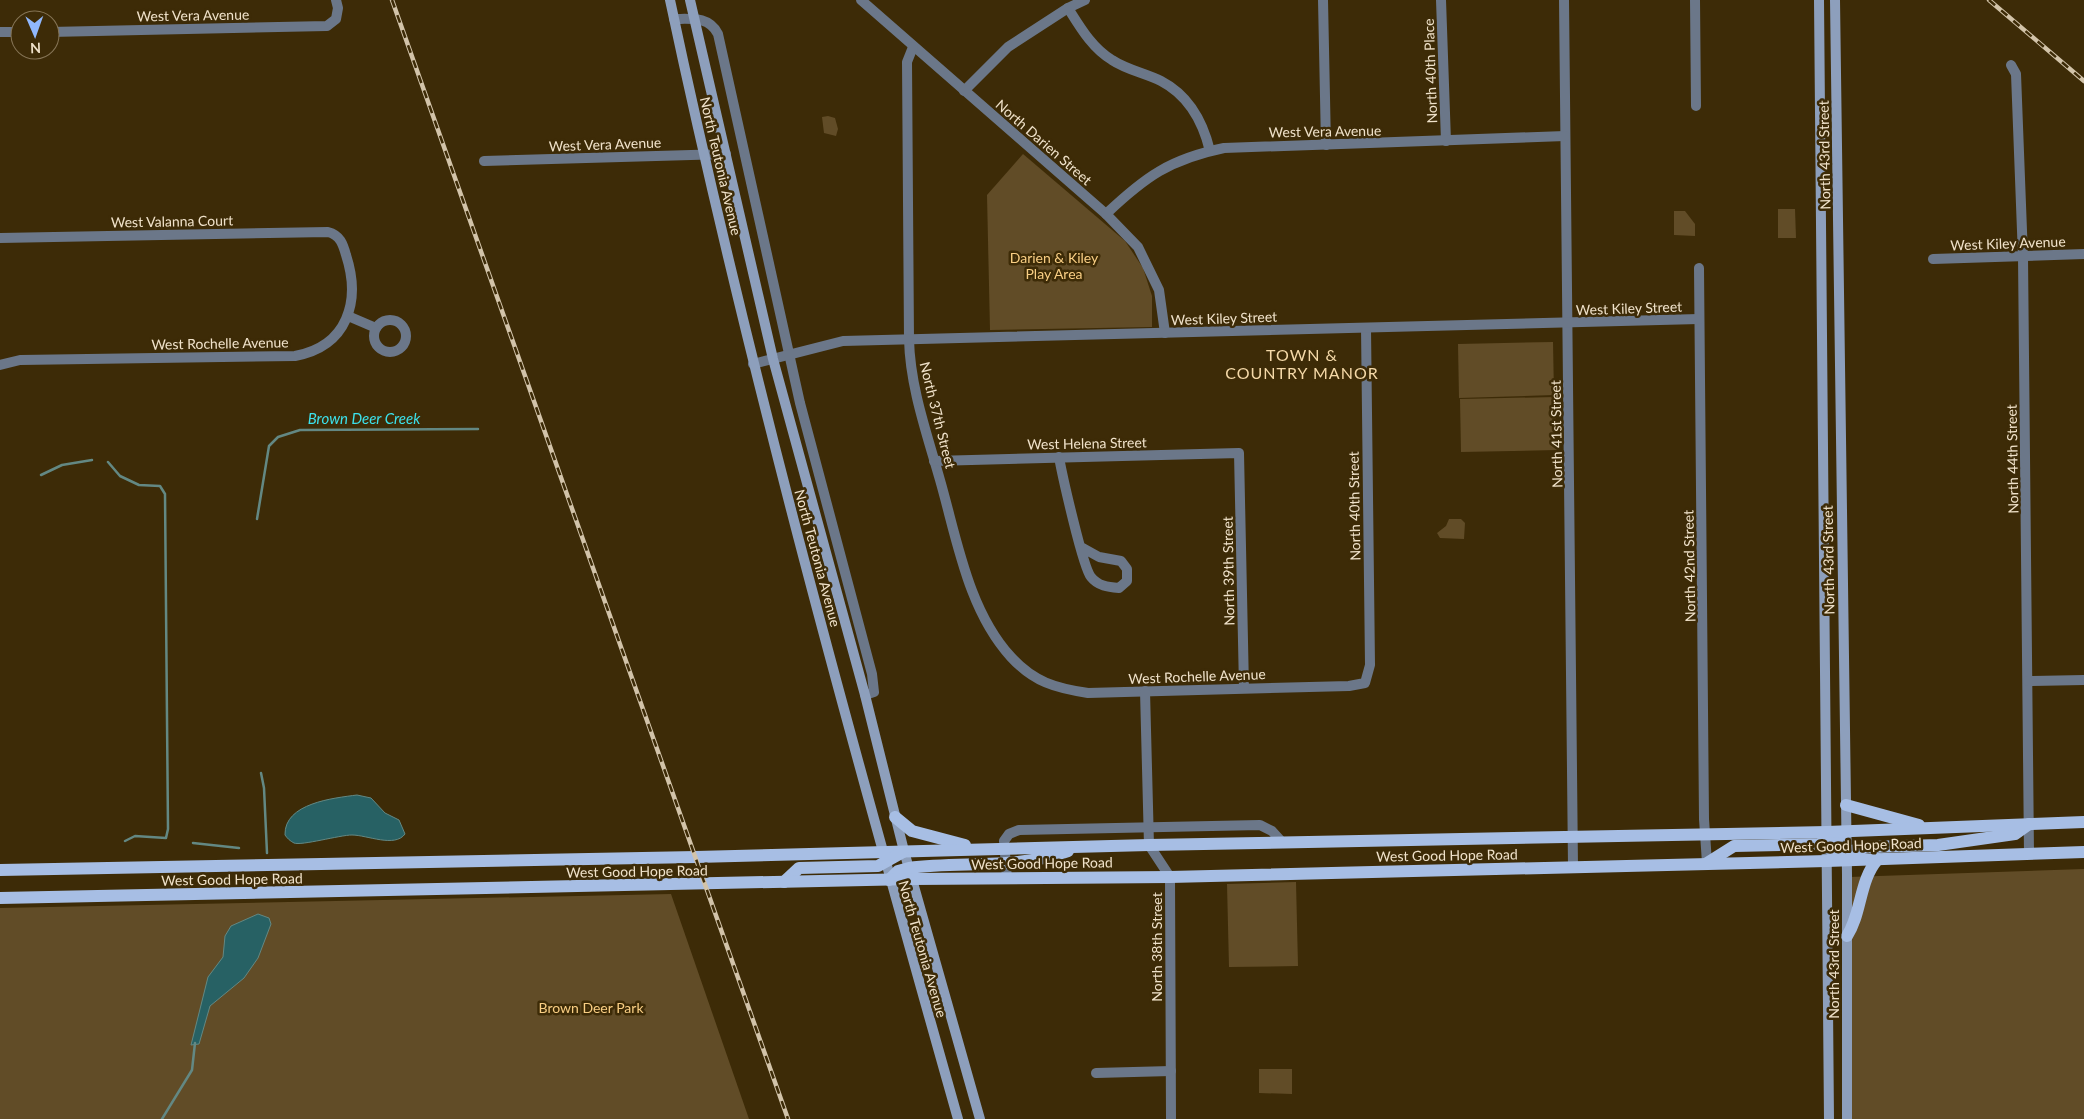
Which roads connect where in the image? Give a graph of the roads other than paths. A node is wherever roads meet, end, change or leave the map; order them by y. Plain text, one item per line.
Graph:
1 (336, 0) edge
2 (670, 0) edge
3 (690, 0) edge
4 (861, 0) edge
5 (1085, 0) edge
6 (1323, 0) edge
7 (1442, 0) edge
8 (1564, 0) edge
9 (1695, 0) edge
10 (1819, 0) edge
11 (1835, 0) edge
12 (1068, 8) junction
13 (674, 19) junction
14 (694, 19) junction
15 (60, 32) edge
16 (913, 47) junction
17 (2011, 65) dead end
18 (964, 91) junction
19 (1696, 106) dead end
20 (1565, 136) junction
21 (1446, 141) junction
22 (1326, 145) junction
23 (1210, 151) junction
24 (726, 154) junction
25 (704, 155) junction
26 (484, 161) dead end
27 (1106, 214) junction
28 (0, 238) edge
29 (342, 241) joint
30 (2084, 254) edge
31 (2023, 257) junction
32 (1934, 259) dead end
33 (1699, 268) dead end
34 (348, 316) junction
35 (1699, 319) junction
36 (1568, 323) junction
37 (376, 328) dead end
38 (1366, 328) junction
39 (1165, 333) junction
40 (909, 339) junction
41 (789, 355) junction
42 (773, 359) junction
43 (753, 364) junction
44 (0, 365) edge
45 (1239, 454) joint
46 (1059, 457) junction
47 (934, 461) junction
48 (1081, 546) junction
49 (1032, 676) joint
50 (2084, 680) edge
51 (2028, 681) junction
52 (1365, 683) joint
53 (1244, 688) junction
54 (1145, 691) junction
55 (869, 694) junction
56 (1846, 805) junction
57 (895, 817) junction
58 (2084, 822) edge
59 (2029, 824) junction
60 (1148, 827) junction
61 (1928, 828) junction
62 (1846, 831) junction
63 (1706, 834) junction
64 (1573, 836) junction
65 (1827, 837) junction
66 (1282, 842) junction
67 (1004, 843) junction
68 (1149, 845) junction
69 (1080, 847) junction
70 (979, 849) junction
71 (904, 851) junction
72 (2084, 852) edge
73 (2029, 854) junction
74 (1846, 856) junction
75 (883, 857) junction
76 (1878, 859) junction
77 (1827, 861) junction
78 (1707, 863) junction
79 (1005, 864) junction
80 (1573, 867) junction
81 (0, 870) edge
82 (911, 874) junction
83 (1170, 877) junction
84 (1007, 878) junction
85 (889, 880) junction
86 (784, 882) junction
87 (0, 898) edge
88 (1847, 936) junction
89 (1171, 1071) junction
90 (1096, 1073) dead end
91 (958, 1119) edge
92 (980, 1119) edge
93 (1171, 1119) edge
94 (1829, 1119) edge
95 (1847, 1119) edge

1 - 15 street, West Vera Avenue
2 - 13 main road, North Teutonia Avenue
3 - 14 main road, North Teutonia Avenue
4 - 16 street, North Darien Street
5 - 12 street
6 - 22 street
7 - 21 street, North 40th Place
8 - 20 street, North 41st Street
9 - 19 street
10 - 65 main road, North 43rd Street
11 - 56 main road, North 43rd Street
12 - 18 street
12 - 23 street
13 - 14 street
13 - 25 main road, North Teutonia Avenue
14 - 24 main road, North Teutonia Avenue
14 - 41 street, North Teutonia Avenue
16 - 18 street, North Darien Street
16 - 40 street, North 37th Street
17 - 31 street, North 44th Street
18 - 27 street, North Darien Street
20 - 21 street, West Vera Avenue
20 - 36 street, North 41st Street
21 - 22 street, West Vera Avenue
22 - 23 street, West Vera Avenue
23 - 27 street, West Vera Avenue
24 - 25 street, West Vera Avenue
24 - 42 main road, North Teutonia Avenue
25 - 26 street, West Vera Avenue
25 - 43 main road, North Teutonia Avenue
27 - 39 street, North Darien Street
28 - 29 street, West Valanna Court
29 - 34 street, West Rochelle Avenue
30 - 31 street, West Kiley Avenue
31 - 32 street, West Kiley Avenue
31 - 51 street, North 44th Street
33 - 35 street, North 42nd Street
34 - 37 street
34 - 44 street, West Rochelle Avenue
35 - 36 street, West Kiley Street
35 - 63 street, North 42nd Street
36 - 38 street, West Kiley Street
36 - 64 street, North 41st Street
38 - 39 street, West Kiley Street
38 - 52 street, North 40th Street
39 - 40 street, West Kiley Street
40 - 41 street, West Kiley Street
40 - 47 street, North 37th Street
41 - 42 street, West Kiley Street
41 - 55 street, North Teutonia Avenue
42 - 43 street, West Kiley Street
42 - 55 main road, North Teutonia Avenue
43 - 75 main road, North Teutonia Avenue
45 - 46 street, West Helena Street
45 - 53 street, North 39th Street
46 - 47 street, West Helena Street
46 - 48 street
47 - 49 street, North 37th Street
48 - 48 street
49 - 54 street, West Rochelle Avenue
50 - 51 street
51 - 59 street, North 44th Street
52 - 53 street, West Rochelle Avenue
53 - 54 street, West Rochelle Avenue
54 - 60 street
55 - 57 main road, North Teutonia Avenue
56 - 61 main road
56 - 62 main road, North 43rd Street
57 - 70 main road
57 - 71 main road, North Teutonia Avenue
58 - 59 main road, West Good Hope Road
59 - 61 main road, West Good Hope Road
59 - 73 street, North 44th Street
59 - 74 main road
60 - 66 street, West Good Hope Road
60 - 67 street, West Good Hope Road
60 - 68 street
61 - 62 main road, West Good Hope Road
62 - 65 main road, West Good Hope Road
62 - 74 main road, North 43rd Street
63 - 64 main road, West Good Hope Road
63 - 65 main road, West Good Hope Road
63 - 78 street, North 42nd Street
64 - 66 main road, West Good Hope Road
64 - 80 street, North 41st Street
65 - 77 main road, North 43rd Street
65 - 78 main road
66 - 68 main road, West Good Hope Road
67 - 69 main road, West Good Hope Road
67 - 70 main road, West Good Hope Road
67 - 79 street
68 - 69 main road, West Good Hope Road
68 - 83 street, North 38th Street
69 - 79 main road
70 - 71 main road, West Good Hope Road
71 - 75 main road
71 - 82 main road, North Teutonia Avenue
72 - 73 main road, West Good Hope Road
73 - 76 main road, West Good Hope Road
74 - 76 main road, West Good Hope Road
74 - 77 main road
74 - 88 main road, North 43rd Street
75 - 81 main road, West Good Hope Road
75 - 85 main road, North Teutonia Avenue
75 - 86 main road
76 - 88 main road
77 - 78 main road, West Good Hope Road
77 - 94 main road, North 43rd Street
78 - 80 main road, West Good Hope Road
79 - 82 main road
79 - 84 street
80 - 83 main road, West Good Hope Road
82 - 84 main road, West Good Hope Road
82 - 85 main road
82 - 92 main road, North Teutonia Avenue
83 - 84 main road, West Good Hope Road
83 - 89 street, North 38th Street
85 - 86 main road, West Good Hope Road
85 - 91 main road, North Teutonia Avenue
86 - 87 main road, West Good Hope Road
88 - 95 main road, North 43rd Street
89 - 90 street
89 - 93 street, North 38th Street

